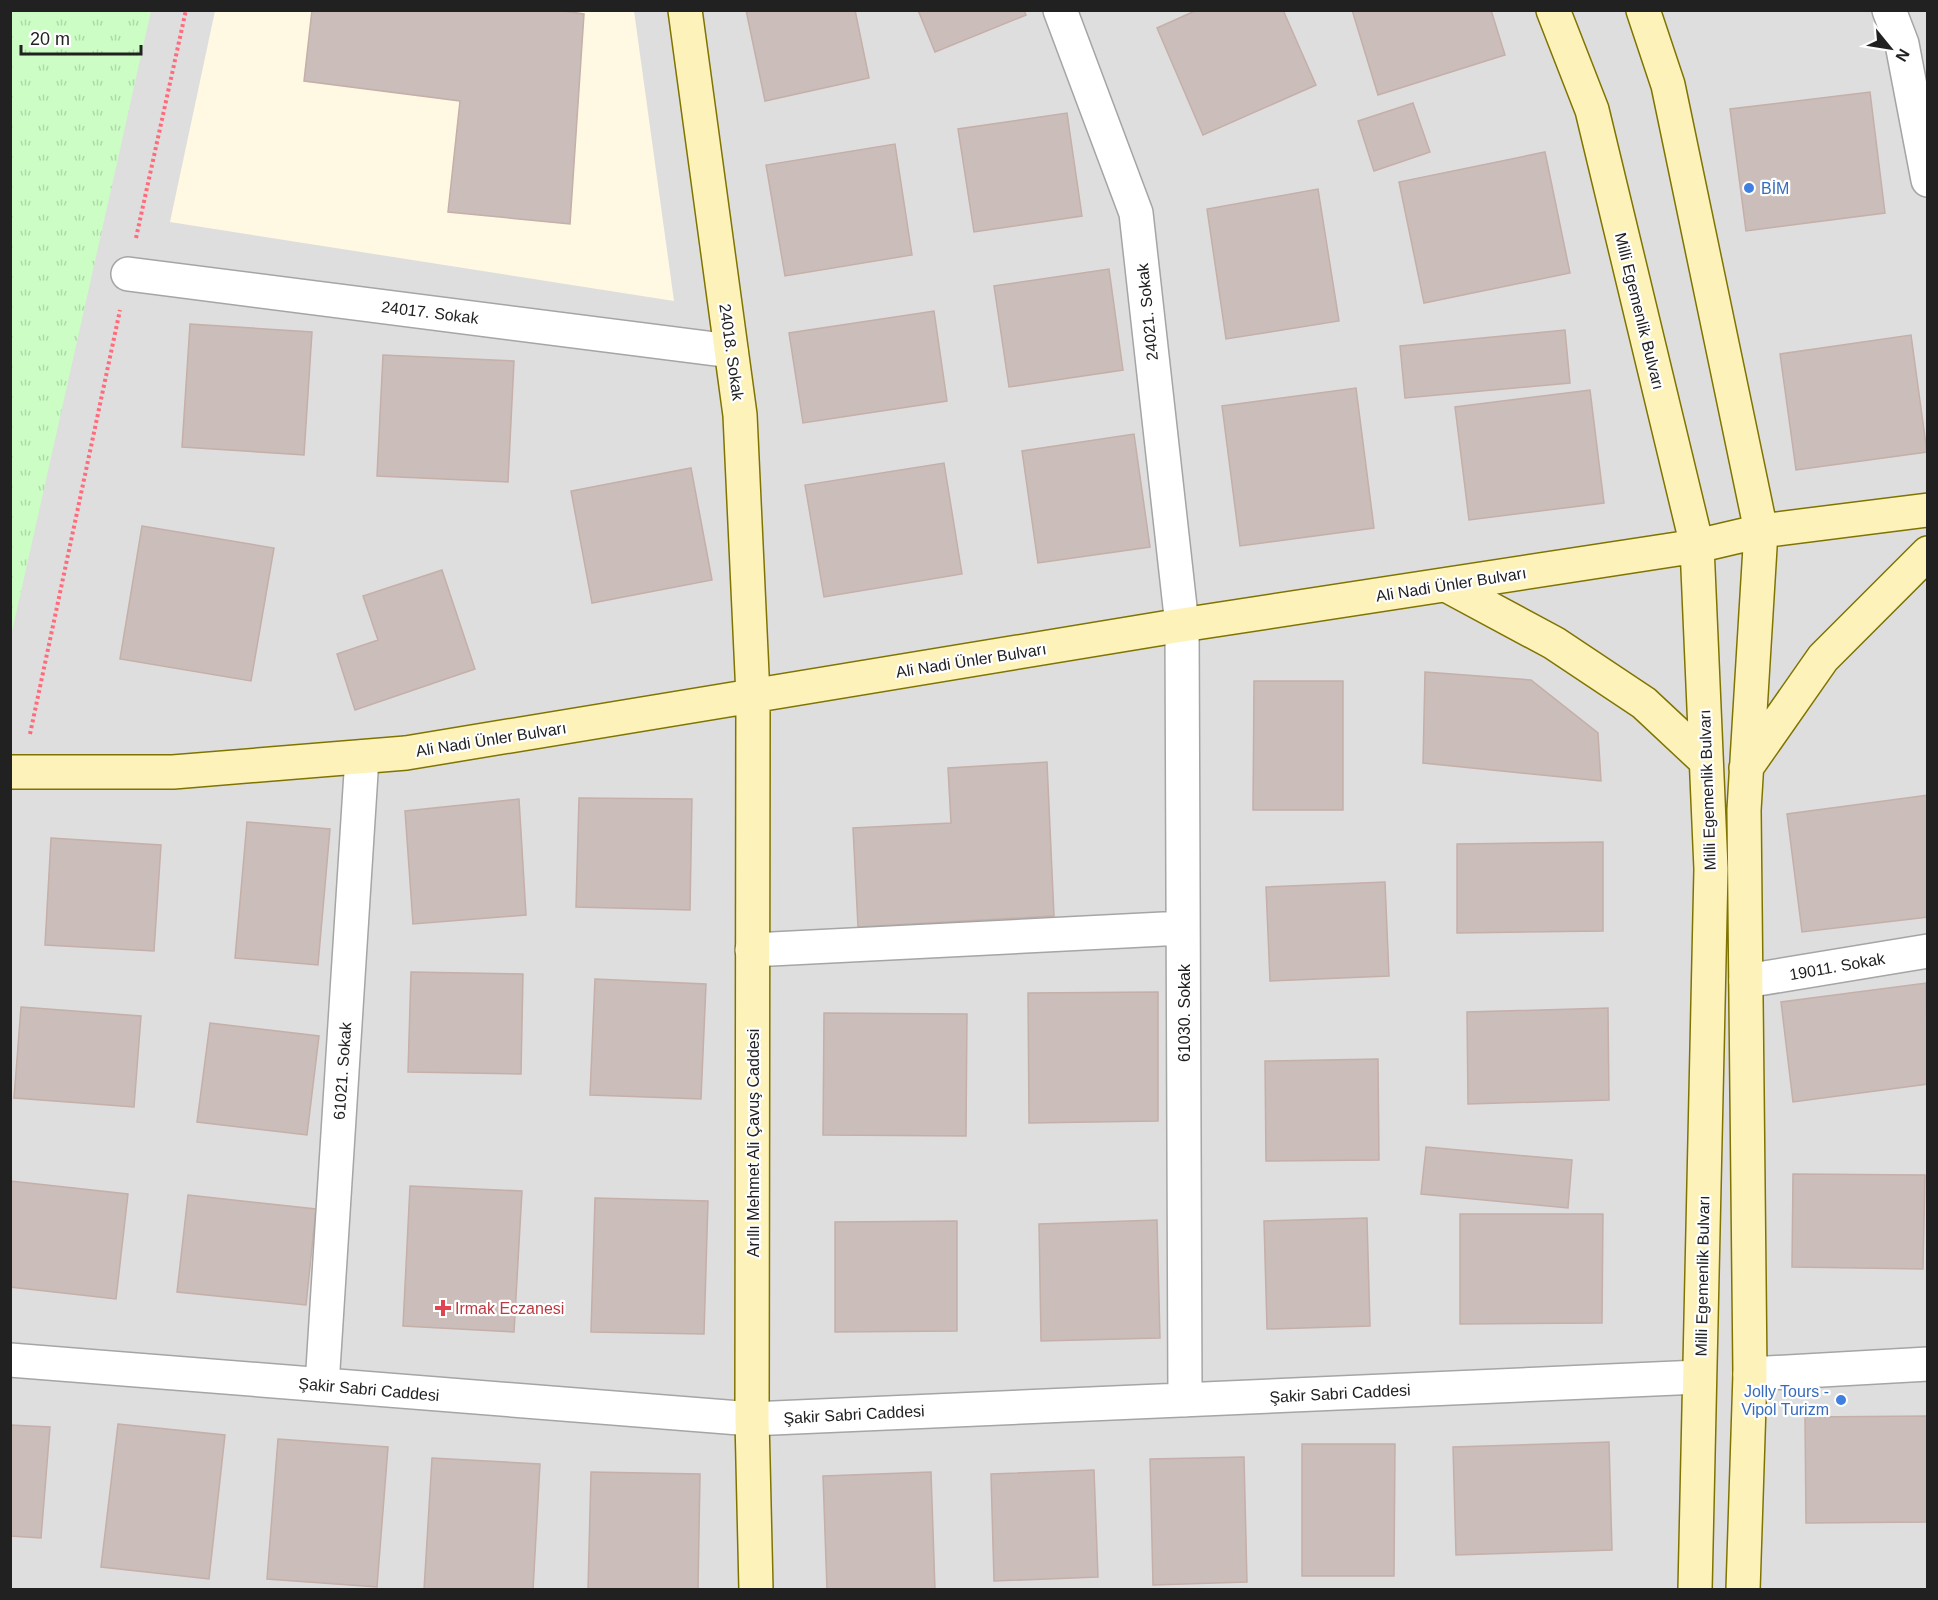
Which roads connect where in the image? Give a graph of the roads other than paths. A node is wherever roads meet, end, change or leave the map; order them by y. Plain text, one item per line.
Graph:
1 (685, 10) edge
2 (1060, 10) edge
3 (1553, 10) edge
4 (1643, 10) edge
5 (1889, 10) edge
6 (1928, 180) edge
7 (128, 274) road end
8 (731, 351) junction
9 (1928, 510) edge
10 (1761, 531) junction
11 (1697, 546) junction
12 (1928, 553) edge
13 (1446, 585) junction
14 (1182, 625) junction
15 (753, 696) junction
16 (362, 757) junction
17 (1706, 761) junction
18 (1746, 768) junction
19 (16, 772) edge
20 (1183, 928) junction
21 (753, 950) junction
22 (1928, 951) edge
23 (1746, 981) junction
24 (10, 1360) edge
25 (1928, 1364) edge
26 (1750, 1374) junction
27 (1699, 1377) junction
28 (322, 1385) junction
29 (1185, 1400) junction
30 (753, 1419) junction
31 (756, 1590) edge
32 (1695, 1590) edge
33 (1743, 1590) edge

1 - 8 main road, 24018. Sokak
2 - 14 street, 24021. Sokak
3 - 11 main road, Milli Egemenlik Bulvarı
4 - 10 main road
5 - 6 street
7 - 8 street, 24017. Sokak
8 - 15 main road, 24018. Sokak
9 - 10 main road, Ali Nadi Ünler Bulvarı
10 - 11 main road, Ali Nadi Ünler Bulvarı
10 - 18 main road
11 - 13 main road, Ali Nadi Ünler Bulvarı
11 - 17 main road, Milli Egemenlik Bulvarı
12 - 18 main road
13 - 14 main road, Ali Nadi Ünler Bulvarı
13 - 17 main road
14 - 15 main road, Ali Nadi Ünler Bulvarı
14 - 20 street, 61030. Sokak
15 - 16 main road, Ali Nadi Ünler Bulvarı
15 - 21 main road, Arıllı Mehmet Ali Çavuş Caddesi
16 - 19 main road, Ali Nadi Ünler Bulvarı
16 - 28 street, 61021. Sokak
17 - 27 main road, Milli Egemenlik Bulvarı
18 - 23 main road
20 - 21 street
20 - 29 street, 61030. Sokak
21 - 30 main road, Arıllı Mehmet Ali Çavuş Caddesi
22 - 23 street, 19011. Sokak
23 - 26 main road
24 - 28 street, Şakir Sabri Caddesi
25 - 26 street
26 - 33 main road
27 - 29 street, Şakir Sabri Caddesi
27 - 32 main road, Milli Egemenlik Bulvarı
28 - 30 street, Şakir Sabri Caddesi
29 - 30 street, Şakir Sabri Caddesi
30 - 31 main road, Arıllı Mehmet Ali Çavuş Caddesi

